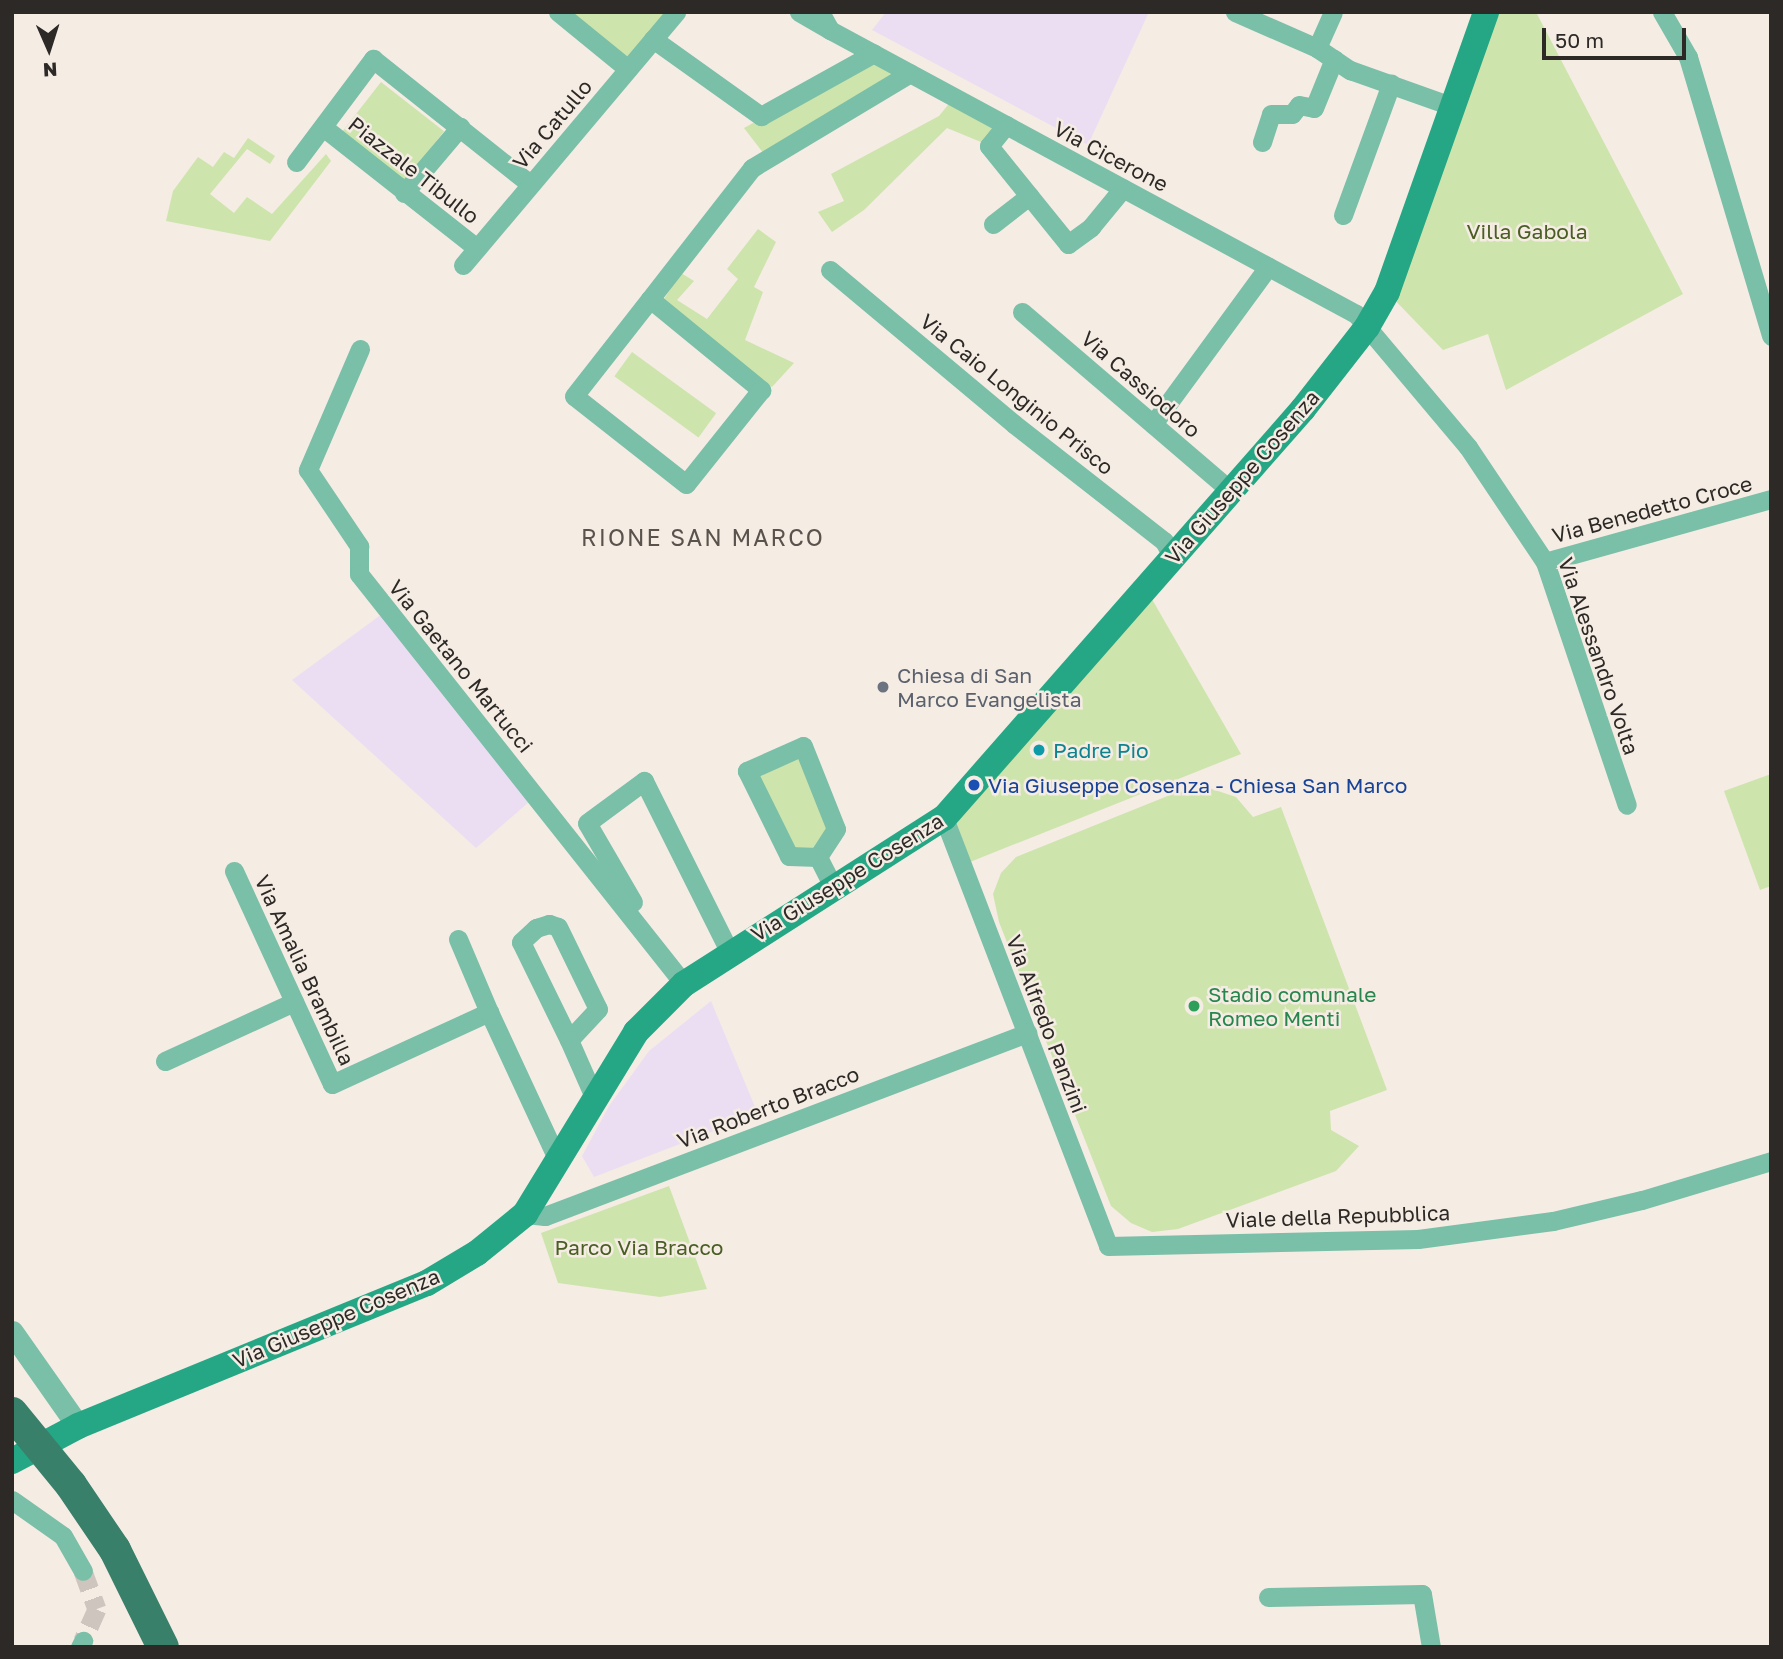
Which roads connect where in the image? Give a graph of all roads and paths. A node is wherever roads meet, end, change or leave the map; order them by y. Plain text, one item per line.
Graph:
1 (558, 12) edge
2 (799, 12) edge
3 (820, 12) edge
4 (1235, 12) edge
5 (1333, 12) edge
6 (1486, 12) edge
7 (1662, 12) edge
8 (675, 13) edge
9 (830, 30) junction
10 (653, 39) junction
11 (1317, 48) junction
12 (874, 53) junction
13 (1334, 59) junction
14 (628, 69) junction
15 (910, 73) junction
16 (1391, 84) junction
17 (1454, 107) junction
18 (1006, 125) junction
19 (323, 127) junction
20 (460, 127) junction
21 (1262, 142) dead end
22 (296, 162) dead end
23 (530, 184) junction
24 (1123, 188) junction
25 (404, 193) junction
26 (1029, 196) junction
27 (1343, 215) dead end
28 (993, 224) dead end
29 (477, 248) junction
30 (463, 265) dead end
31 (1268, 267) junction
32 (830, 270) dead end
33 (650, 299) junction
34 (1022, 312) dead end
35 (1367, 327) junction
36 (1771, 336) edge
37 (360, 349) dead end
38 (1153, 424) junction
39 (1230, 490) junction
40 (1771, 499) edge
41 (1172, 556) junction
42 (1545, 562) junction
43 (1627, 805) dead end
44 (944, 818) junction
45 (818, 857) junction
46 (234, 871) dead end
47 (832, 885) junction
48 (641, 915) dead end
49 (458, 939) dead end
50 (729, 951) junction
51 (684, 984) junction
52 (294, 1002) junction
53 (489, 1012) junction
54 (1027, 1033) junction
55 (569, 1040) junction
56 (165, 1061) dead end
57 (595, 1099) junction
58 (1771, 1161) edge
59 (559, 1163) junction
60 (524, 1214) junction
61 (1108, 1246) joint
62 (12, 1332) edge
63 (12, 1413) edge
64 (78, 1426) junction
65 (12, 1461) edge
66 (12, 1500) edge
67 (83, 1571) tunnel mouth
68 (1268, 1597) dead end
69 (163, 1647) edge
70 (1431, 1647) edge

1 - 14 street
2 - 9 street, Via Cicerone
3 - 9 street
4 - 11 street
5 - 11 street
6 - 17 main road, Via Giuseppe Cosenza
7 - 36 street
8 - 10 street, Via Catullo
9 - 12 street, Via Cicerone
10 - 12 street
10 - 14 street, Via Catullo
11 - 13 street
12 - 15 street, Via Cicerone
13 - 16 street
13 - 21 street
14 - 23 street, Via Catullo
15 - 18 street, Via Cicerone
15 - 33 street
16 - 17 street
16 - 27 street
17 - 35 main road, Via Giuseppe Cosenza
18 - 24 street, Via Cicerone
18 - 26 street
19 - 20 street, Piazzale Tibullo
19 - 22 street, Piazzale Tibullo
19 - 25 street, Piazzale Tibullo
20 - 23 street, Piazzale Tibullo
20 - 25 street
23 - 29 street, Via Catullo
24 - 26 street
24 - 31 street, Via Cicerone
25 - 29 street, Piazzale Tibullo
26 - 28 street
29 - 30 street, Via Catullo
31 - 35 street, Via Cicerone
31 - 38 street
32 - 41 street, Via Caio Longinio Prisco
33 - 33 street
34 - 38 street, Via Cassiodoro
35 - 39 main road, Via Giuseppe Cosenza
35 - 42 street, Via Alessandro Volta
37 - 51 street, Via Gaetano Martucci
38 - 39 street, Via Cassiodoro
39 - 41 main road, Via Giuseppe Cosenza
40 - 42 street, Via Benedetto Croce
41 - 44 main road, Via Giuseppe Cosenza
42 - 43 street, Via Alessandro Volta
44 - 47 main road, Via Giuseppe Cosenza
44 - 54 street, Via Alfredo Panzini
45 - 45 street
45 - 47 street
46 - 52 street, Via Amalia Brambilla
47 - 50 main road, Via Giuseppe Cosenza
48 - 50 street
49 - 53 street
50 - 51 main road, Via Giuseppe Cosenza
51 - 57 main road, Via Giuseppe Cosenza
52 - 53 street, Via Amalia Brambilla
52 - 56 street
53 - 59 street
54 - 60 street, Via Roberto Bracco
54 - 61 street, Via Alfredo Panzini
55 - 55 street
55 - 57 street
57 - 59 main road, Via Giuseppe Cosenza
58 - 61 street, Viale della Repubblica
59 - 60 main road, Via Giuseppe Cosenza
60 - 64 main road, Via Giuseppe Cosenza
62 - 64 street
63 - 69 highway, bridge
64 - 65 main road, Via Giuseppe Cosenza
66 - 67 street
68 - 70 street

